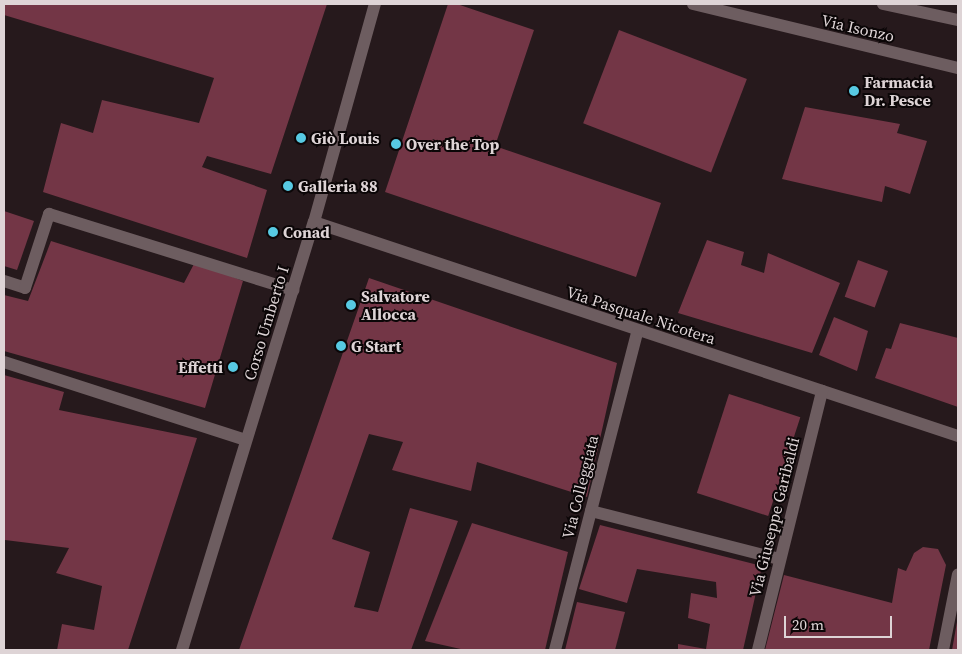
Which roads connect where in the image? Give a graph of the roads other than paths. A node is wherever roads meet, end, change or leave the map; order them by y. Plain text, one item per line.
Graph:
1 (374, 4) edge
2 (693, 4) edge
3 (883, 4) edge
4 (958, 20) edge
5 (958, 68) edge
6 (314, 222) junction
7 (4, 281) edge
8 (293, 290) junction
9 (637, 332) junction
10 (4, 362) edge
11 (822, 391) junction
12 (958, 436) edge
13 (246, 440) junction
14 (591, 511) junction
15 (780, 560) junction
16 (958, 574) edge
17 (956, 606) edge
18 (182, 650) edge
19 (556, 650) edge
20 (758, 650) edge
21 (943, 650) edge

1 - 6 street, Corso Umberto I
2 - 5 street, Via Isonzo
3 - 4 street, Via Isonzo
6 - 8 street, Corso Umberto I
6 - 9 street, Via Pasquale Nicotera
7 - 8 street
8 - 13 street, Corso Umberto I
9 - 11 street, Via Pasquale Nicotera
9 - 14 street, Via Colleggiata
10 - 13 street
11 - 12 street, Via Pasquale Nicotera
11 - 15 street, Via Giuseppe Garibaldi
13 - 18 street, Corso Umberto I
14 - 15 street
14 - 19 street, Via Colleggiata
15 - 20 street, Via Giuseppe Garibaldi
16 - 17 street
17 - 21 street

